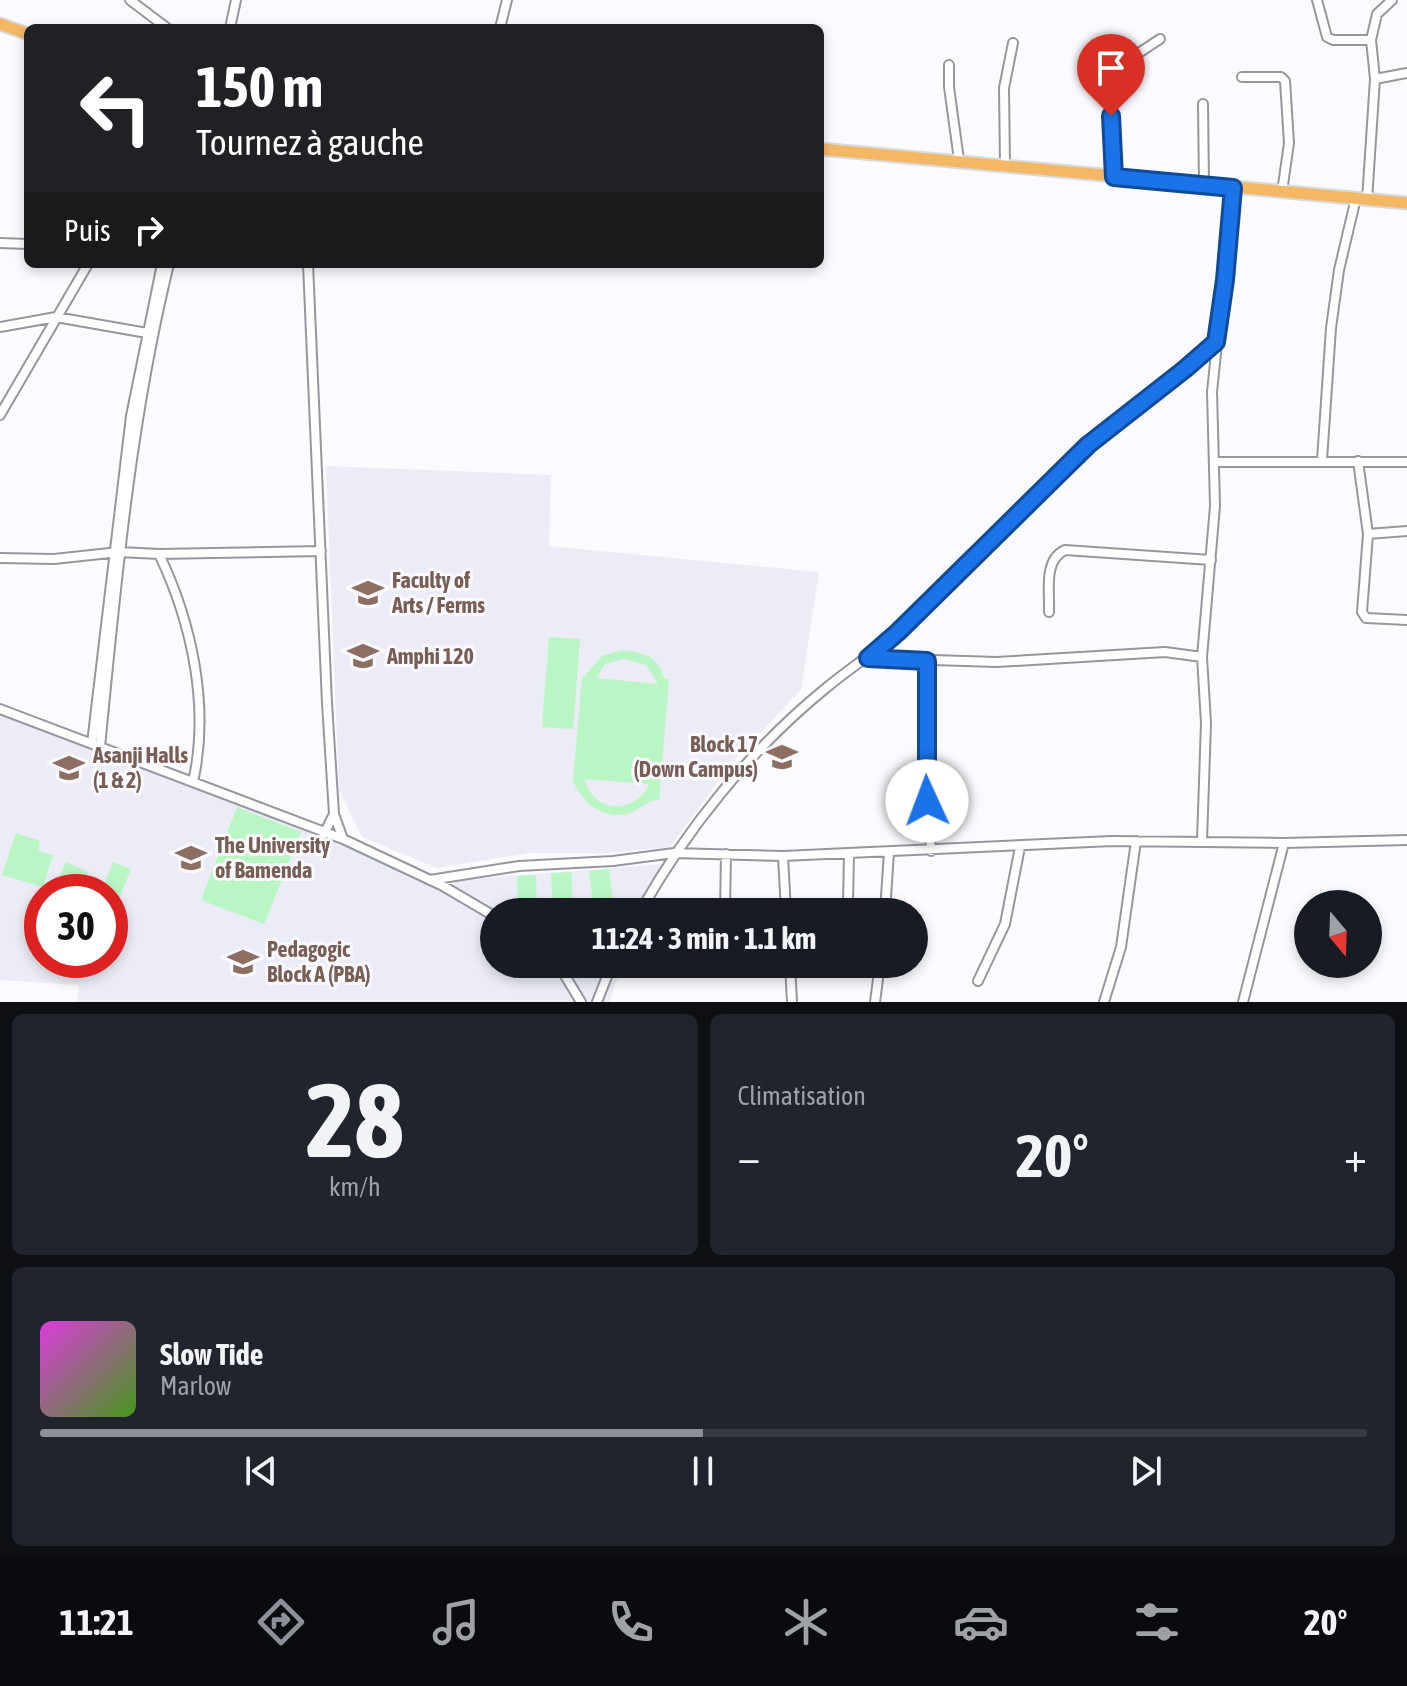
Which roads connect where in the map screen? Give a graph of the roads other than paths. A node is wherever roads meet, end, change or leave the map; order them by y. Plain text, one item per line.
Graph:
1 (236, 0) edge
2 (507, 0) edge
3 (1317, 0) edge
4 (1392, 0) edge
5 (132, 1) edge
6 (0, 24) edge
7 (162, 24) edge
8 (231, 24) edge
9 (501, 24) edge
10 (24, 33) edge
11 (1160, 39) dead end
12 (1371, 40) junction
13 (1013, 43) dead end
14 (949, 65) dead end
15 (1407, 73) edge
16 (1242, 77) dead end
17 (1375, 79) junction
18 (1203, 104) dead end
19 (824, 149) edge
20 (959, 160) junction
21 (1005, 165) junction
22 (1114, 177) junction
23 (1204, 185) junction
24 (1233, 188) junction
25 (1282, 192) junction
26 (1362, 199) junction
27 (1407, 203) edge
28 (0, 243) edge
29 (24, 244) edge
30 (86, 268) edge
31 (161, 268) edge
32 (168, 268) edge
33 (308, 268) edge
34 (56, 317) junction
35 (0, 327) edge
36 (147, 333) junction
37 (1216, 342) junction
38 (0, 415) edge
39 (1322, 460) junction
40 (1358, 461) junction
41 (1214, 462) junction
42 (1407, 462) edge
43 (1407, 531) edge
44 (1368, 534) junction
45 (321, 551) junction
46 (116, 552) junction
47 (159, 554) junction
48 (0, 558) edge
49 (1211, 560) junction
50 (1049, 612) dead end
51 (1407, 620) edge
52 (1202, 657) junction
53 (868, 658) junction
54 (927, 661) junction
55 (0, 709) edge
56 (94, 723) junction
57 (76, 738) junction
58 (96, 745) junction
59 (193, 782) junction
60 (334, 814) junction
61 (324, 834) junction
62 (343, 839) junction
63 (1407, 840) edge
64 (1136, 841) junction
65 (1202, 841) junction
66 (1284, 843) junction
67 (1020, 847) junction
68 (931, 851) junction
69 (889, 852) junction
70 (674, 853) junction
71 (726, 854) junction
72 (849, 854) junction
73 (783, 856) junction
74 (430, 880) junction
75 (648, 898) edge
76 (725, 898) edge
77 (785, 898) edge
78 (848, 898) edge
79 (886, 898) edge
80 (480, 908) edge
81 (566, 978) edge
82 (606, 978) edge
83 (791, 978) edge
84 (878, 978) edge
85 (978, 981) dead end
86 (581, 1002) edge
87 (597, 1002) edge
88 (792, 1002) edge
89 (875, 1002) edge
90 (1104, 1002) edge
91 (1243, 1002) edge

1 - 8 street
2 - 9 street
3 - 12 street
4 - 12 street
5 - 7 street
6 - 10 highway
11 - 22 street
12 - 17 street
13 - 21 street
14 - 20 street
15 - 17 street
16 - 25 street
17 - 26 street
18 - 23 street
19 - 20 highway
20 - 21 highway
21 - 22 highway
22 - 23 highway
23 - 24 highway
24 - 25 highway
24 - 37 street
25 - 26 highway
26 - 27 highway
26 - 39 street
28 - 29 street
30 - 34 street
31 - 36 street
32 - 46 street
33 - 45 street
34 - 35 street
34 - 36 street
34 - 38 street
36 - 46 street
37 - 41 street
37 - 53 street
39 - 40 street
39 - 41 street
40 - 42 street
40 - 44 street
41 - 49 street
43 - 44 street
44 - 51 street
45 - 47 street
45 - 60 street
46 - 47 street
46 - 48 street
46 - 56 street
46 - 58 street
47 - 59 street
49 - 50 street
49 - 52 street
52 - 54 street
52 - 65 street
53 - 54 street
53 - 70 street
54 - 68 street
55 - 57 street
56 - 57 street
56 - 58 street
57 - 58 street
58 - 59 street
59 - 61 street
60 - 61 street
60 - 62 street
61 - 62 street
62 - 74 street
63 - 66 street
64 - 65 street
64 - 67 street
64 - 90 street
65 - 66 street
66 - 91 street
67 - 68 street
67 - 85 street
68 - 69 street
69 - 72 street
69 - 79 street
70 - 71 street
70 - 74 street
70 - 75 street
71 - 73 street
71 - 76 street
72 - 73 street
72 - 78 street
73 - 77 street
74 - 80 street
81 - 86 street
82 - 87 street
83 - 88 street
84 - 89 street

